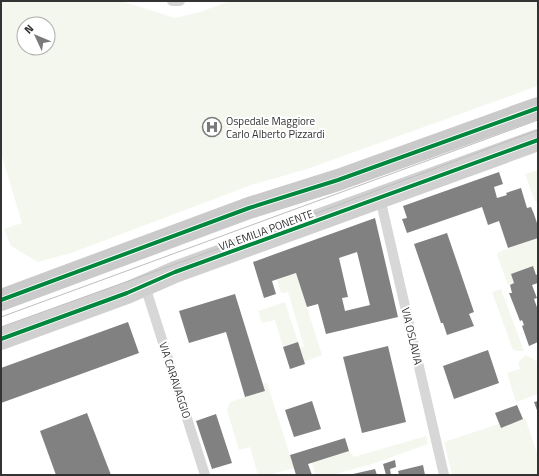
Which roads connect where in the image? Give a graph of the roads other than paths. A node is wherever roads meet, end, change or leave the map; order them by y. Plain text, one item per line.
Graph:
1 (172, 1) edge
2 (180, 1) edge
3 (538, 108) edge
4 (538, 140) edge
5 (380, 198) junction
6 (145, 286) junction
7 (1, 300) edge
8 (1, 339) edge
9 (205, 475) edge
10 (444, 475) edge

1 - 2 lane
3 - 7 main road
4 - 5 street, VIA EMILIA PONENTE
5 - 6 street, VIA EMILIA PONENTE
5 - 10 lane, VIA OSLAVIA
6 - 8 street, VIA EMILIA PONENTE
6 - 9 lane, VIA CARAVAGGIO

